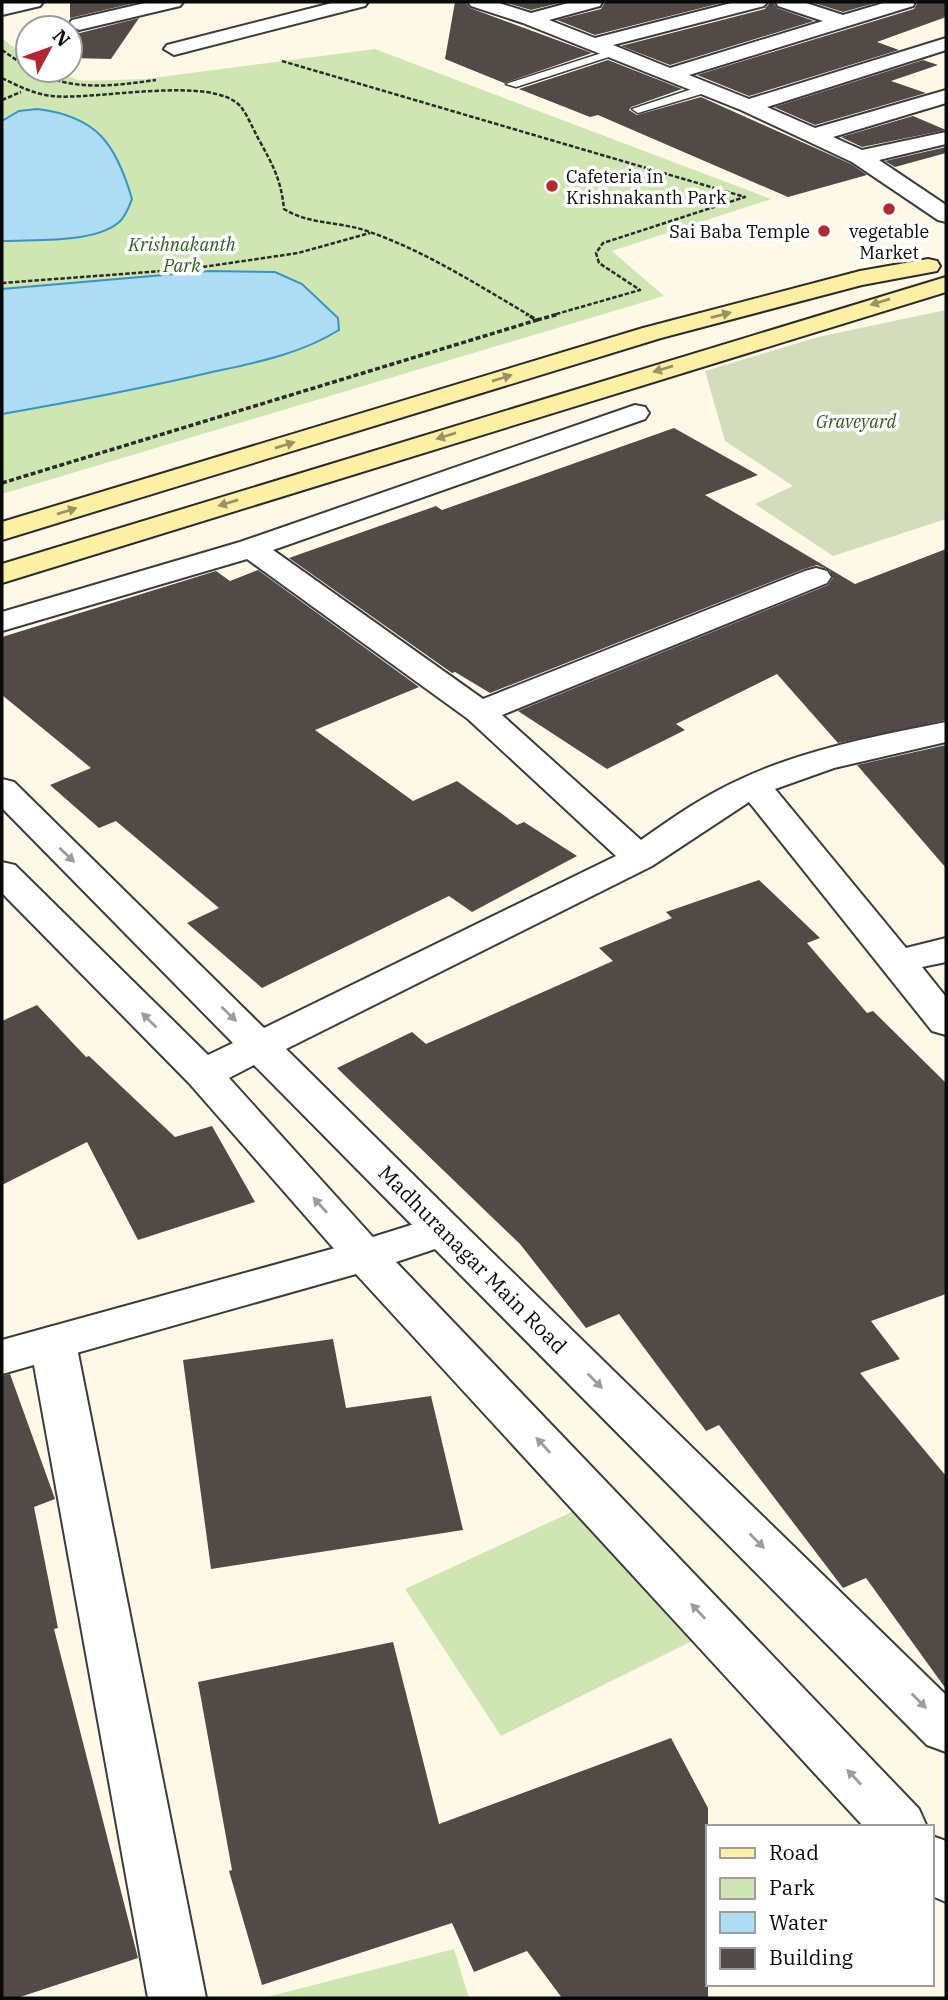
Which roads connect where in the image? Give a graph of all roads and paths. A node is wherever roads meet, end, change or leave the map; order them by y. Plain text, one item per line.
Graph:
1 (33, 2) edge
2 (173, 2) edge
3 (358, 2) edge
4 (478, 2) edge
5 (593, 2) edge
6 (757, 2) edge
7 (785, 2) edge
8 (906, 2) edge
9 (2, 9) edge
10 (530, 19) junction
11 (836, 22) junction
12 (84, 23) edge
13 (594, 44) junction
14 (946, 44) edge
15 (174, 49) dead end
16 (615, 53) junction
17 (917, 53) junction
18 (282, 61) dead end
19 (946, 63) edge
20 (668, 75) junction
21 (2, 78) edge
22 (164, 78) dead end
23 (63, 84) edge
24 (512, 84) dead end
25 (704, 89) junction
26 (22, 92) junction
27 (946, 96) edge
28 (2, 100) edge
29 (748, 106) junction
30 (638, 109) dead end
31 (813, 136) junction
32 (946, 138) edge
33 (860, 157) junction
34 (946, 192) edge
35 (919, 197) junction
36 (946, 215) edge
37 (370, 233) junction
38 (946, 262) edge
39 (2, 283) edge
40 (946, 284) edge
41 (537, 320) junction
42 (635, 414) dead end
43 (2, 483) edge
44 (2, 531) edge
45 (251, 548) junction
46 (2, 574) edge
47 (816, 577) dead end
48 (2, 622) edge
49 (480, 712) junction
50 (946, 732) edge
51 (754, 786) junction
52 (2, 789) edge
53 (17, 826) edge
54 (639, 858) junction
55 (2, 873) edge
56 (946, 950) edge
57 (895, 962) junction
58 (946, 1022) edge
59 (261, 1045) junction
60 (203, 1074) junction
61 (443, 1230) junction
62 (365, 1256) junction
63 (53, 1343) junction
64 (2, 1357) edge
65 (946, 1729) edge
66 (898, 1825) edge
67 (934, 1863) edge
68 (946, 1876) edge
69 (177, 1998) edge

1 - 9 street
2 - 12 street
3 - 15 street
4 - 10 street
5 - 10 street
6 - 13 street
7 - 11 street
8 - 11 street
10 - 13 street
11 - 17 street
11 - 20 street
13 - 16 street
14 - 17 street
16 - 20 street
16 - 24 lane
17 - 19 street
17 - 29 street
18 - 41 path
20 - 25 street
21 - 26 path
22 - 23 path
25 - 29 street
25 - 30 lane
26 - 28 path
26 - 37 path
27 - 31 street
29 - 31 street
31 - 33 street
32 - 33 street
33 - 35 street
34 - 35 street
35 - 36 street
37 - 39 path
37 - 41 path
44 -> 38 main road
40 -> 46 main road
41 - 43 path
42 - 45 street
45 - 48 street
45 - 49 street
47 - 49 street
49 - 54 street
50 - 51 street
51 - 54 street
51 - 57 street
52 - 53 street, Madhuranagar Main Road
53 -> 59 street, Madhuranagar Main Road
54 - 59 street
60 -> 55 street
56 - 57 street
57 - 58 street
59 - 60 street
59 - 61 street, Madhuranagar Main Road
62 -> 60 street
61 - 62 street
61 -> 65 street, Madhuranagar Main Road
62 - 63 street
66 -> 62 street
63 - 64 street
63 - 69 street
67 - 68 street

